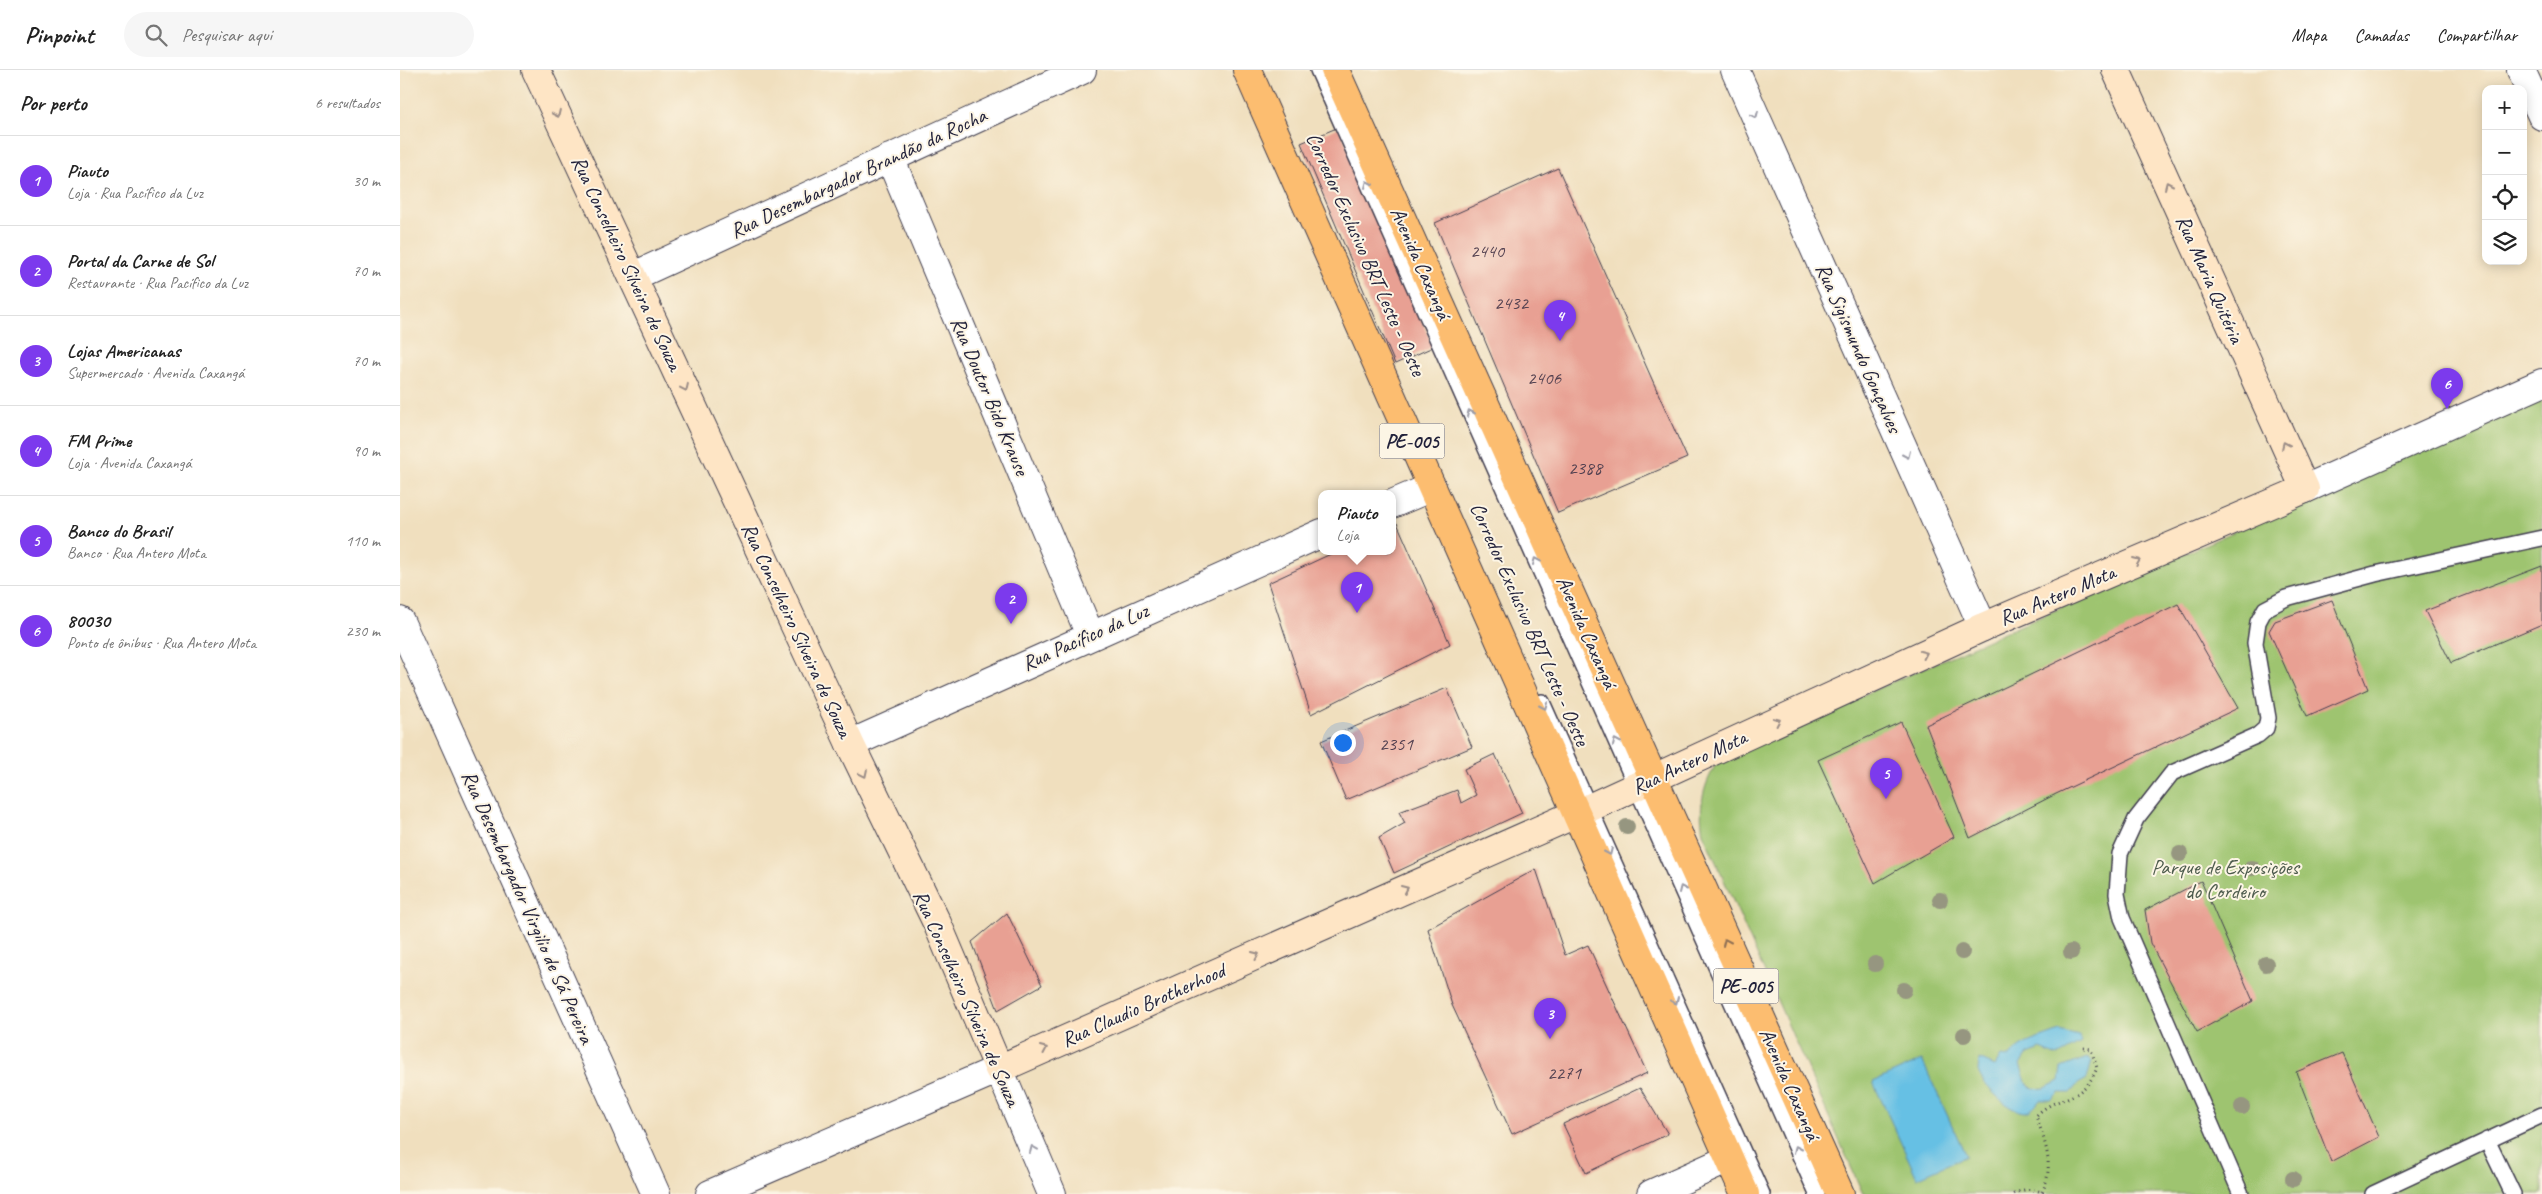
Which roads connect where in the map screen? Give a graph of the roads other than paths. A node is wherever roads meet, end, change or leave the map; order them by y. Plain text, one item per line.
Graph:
1 (536, 70) edge
2 (1082, 70) edge
3 (1247, 70) edge
4 (1261, 70) edge
5 (1318, 70) edge
6 (1335, 70) edge
7 (1735, 70) edge
8 (2116, 70) edge
9 (2521, 70) edge
10 (2542, 116) edge
11 (890, 158) junction
12 (634, 276) junction
13 (2542, 383) edge
14 (1432, 487) junction
15 (2305, 489) junction
16 (1396, 502) edge
17 (1318, 535) edge
18 (2542, 538) edge
19 (400, 621) edge
20 (1983, 627) junction
21 (1090, 635) junction
22 (850, 744) junction
23 (1644, 782) junction
24 (1583, 811) junction
25 (999, 1069) junction
26 (2542, 1115) edge
27 (2487, 1140) junction
28 (1729, 1159) junction
29 (656, 1194) edge
30 (710, 1194) edge
31 (1052, 1194) edge
32 (1651, 1194) edge
33 (1745, 1194) edge
34 (1762, 1194) edge
35 (1817, 1194) edge
36 (1840, 1194) edge
37 (2241, 1194) edge
38 (2373, 1194) edge
39 (2513, 1194) edge

1 -> 12 street, Rua Conselheiro Silveira de Souza
2 - 11 street, Rua Desembargador Brandão da Rocha
3 - 14 main road, PE-005
4 -> 24 lane, Corredor Exclusivo BRT Leste - Oeste
23 -> 5 lane, Corredor Exclusivo BRT Leste - Oeste
6 - 23 main road, Avenida Caxangá / PE-005
7 -> 20 street, Rua Sigismundo Gonçalves
15 -> 8 street, Rua Maria Quitéria
9 - 10 street
11 - 12 street, Rua Desembargador Brandão da Rocha
11 - 21 street, Rua Doutor Bido Krause
12 -> 22 street, Rua Conselheiro Silveira de Souza
13 - 15 street, Rua Antero Mota
14 - 16 street
14 - 24 main road, PE-005
20 -> 15 street, Rua Antero Mota
17 - 21 street, Rua Pacífico da Luz
18 - 37 lane
19 - 29 street, Rua Desembargador Virgilio de Sá Pereira
23 -> 20 street, Rua Antero Mota
21 - 22 street, Rua Pacífico da Luz
22 -> 25 street, Rua Conselheiro Silveira de Souza
23 - 24 street, Rua Antero Mota
35 -> 23 lane, Corredor Exclusivo BRT Leste - Oeste
36 -> 23 main road, Avenida Caxangá / PE-005
25 -> 24 street, Rua Claudio Brotherhood
24 - 28 main road, PE-005
24 -> 34 lane, Corredor Exclusivo BRT Leste - Oeste
25 - 30 street, Rua Claudio Brotherhood
31 -> 25 street, Rua Conselheiro Silveira de Souza
26 - 27 lane
27 - 38 lane
27 - 39 lane
28 - 32 street
28 - 33 main road, PE-005

